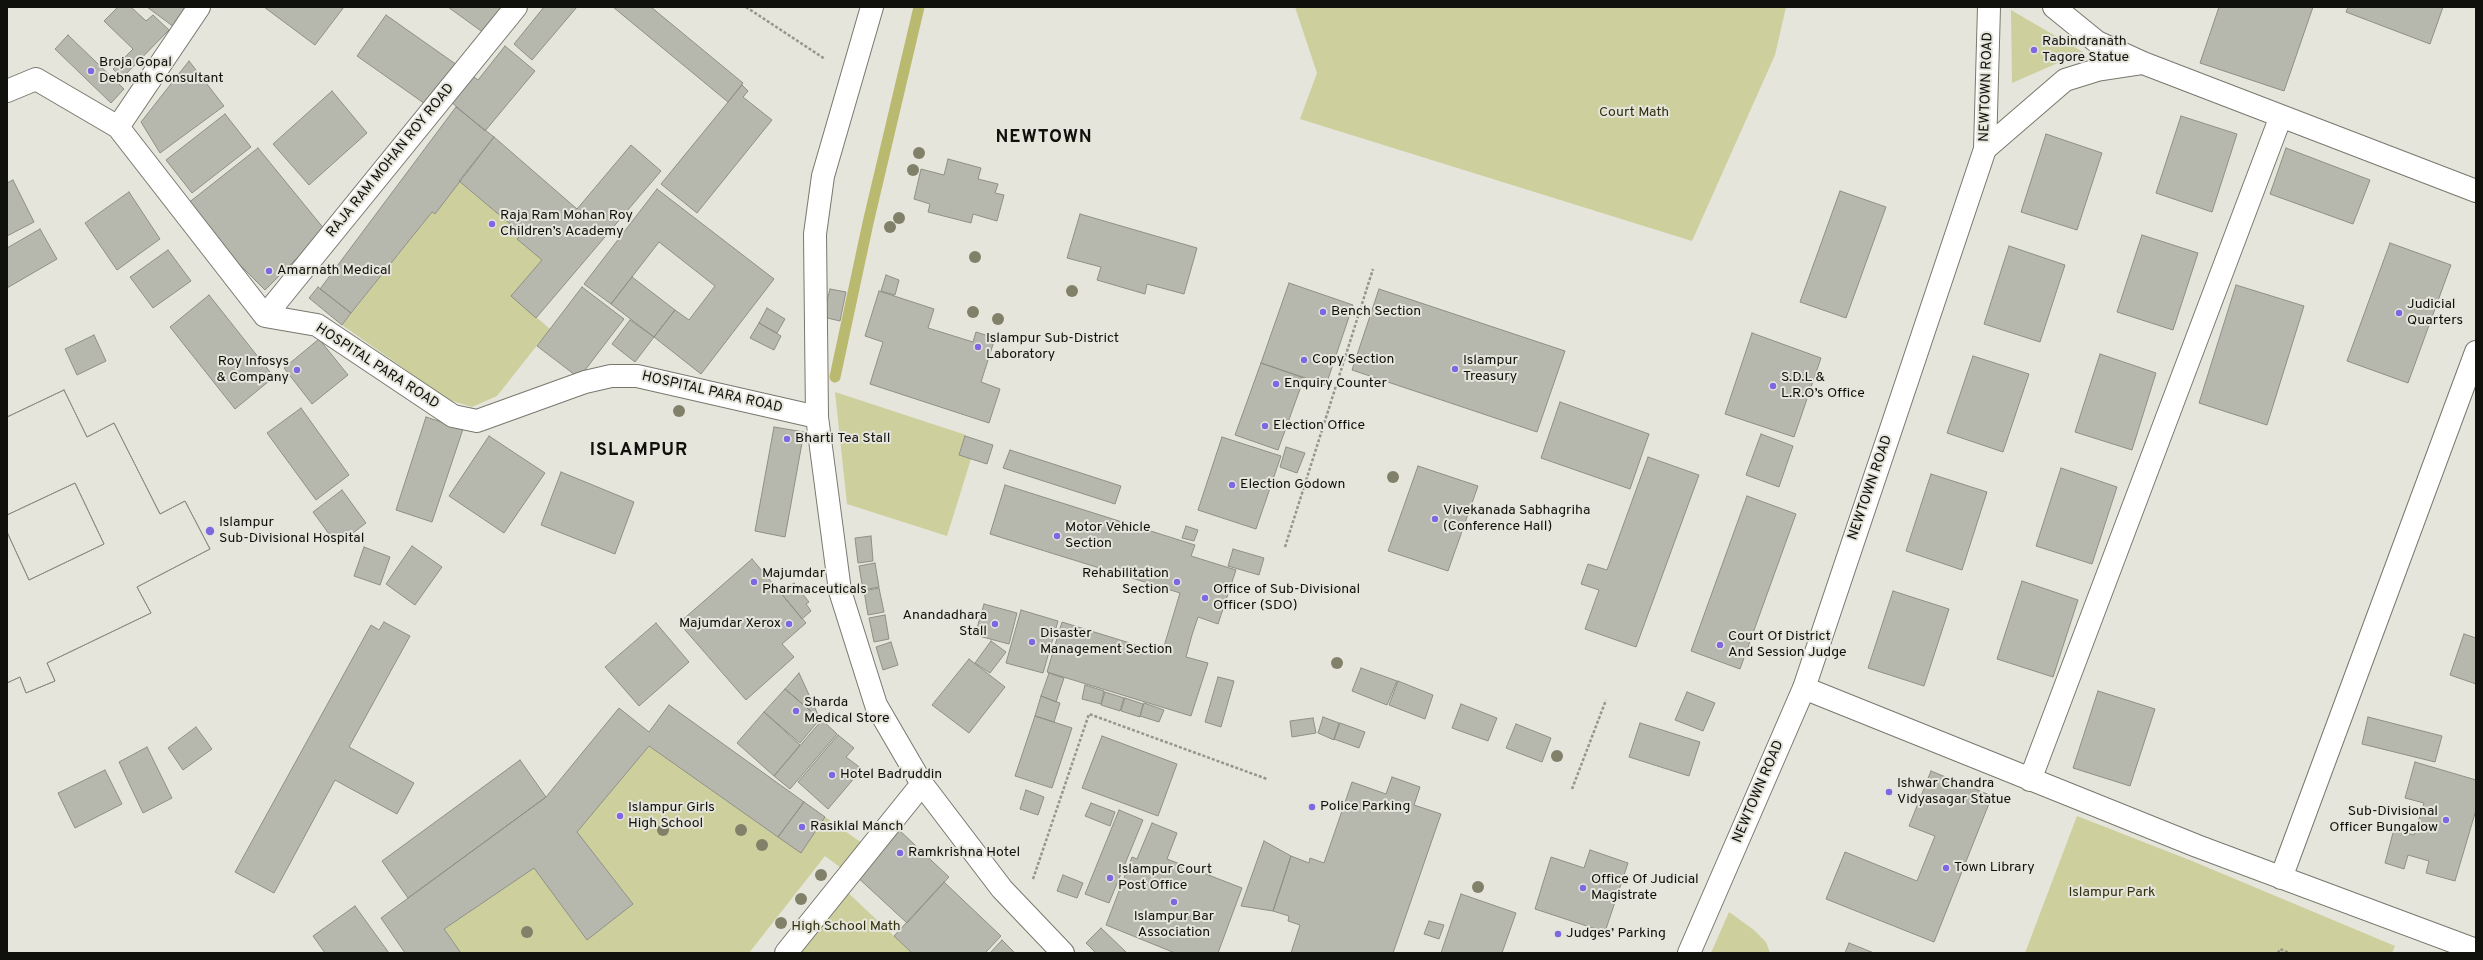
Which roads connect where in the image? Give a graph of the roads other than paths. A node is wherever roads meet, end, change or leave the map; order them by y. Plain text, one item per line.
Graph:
1 (199, 7) edge
2 (516, 7) edge
3 (872, 7) edge
4 (1989, 7) edge
5 (2054, 7) edge
6 (2143, 63) junction
7 (7, 91) edge
8 (2281, 116) junction
9 (118, 127) junction
10 (1985, 150) junction
11 (2476, 191) edge
12 (265, 316) junction
13 (2476, 352) edge
14 (817, 418) junction
15 (1804, 688) junction
16 (2030, 780) junction
17 (922, 784) junction
18 (2281, 878) junction
19 (2476, 950) edge
20 (786, 953) edge
21 (1063, 953) edge
22 (1689, 953) edge

1 - 9 street
2 - 12 street, RAJA RAM MOHAN ROY ROAD
3 - 14 street
4 - 10 street, NEWTOWN ROAD
5 - 6 street
6 - 8 street
6 - 10 street
7 - 9 street
8 - 11 street
8 - 16 street
9 - 12 street
10 - 15 street, NEWTOWN ROAD
12 - 14 street, HOSPITAL PARA ROAD
13 - 18 street
14 - 17 street
15 - 16 street
15 - 22 street, NEWTOWN ROAD
16 - 18 street
17 - 20 street
17 - 21 street
18 - 19 street

